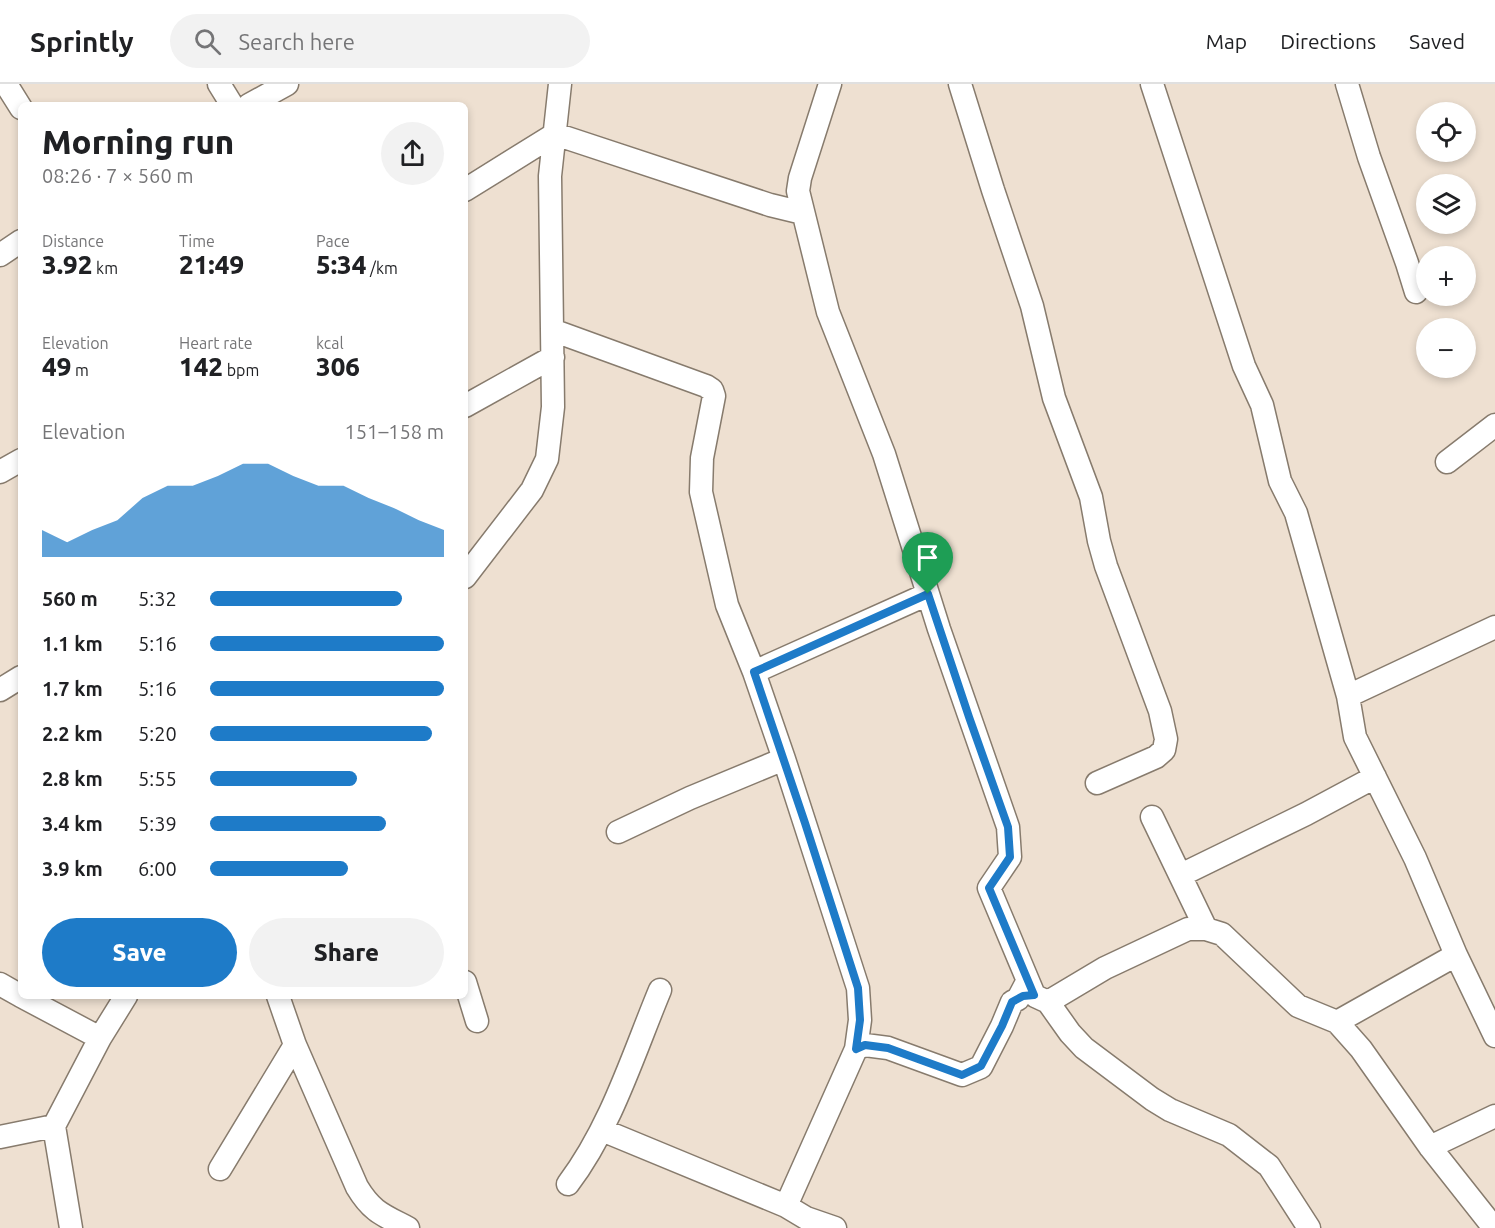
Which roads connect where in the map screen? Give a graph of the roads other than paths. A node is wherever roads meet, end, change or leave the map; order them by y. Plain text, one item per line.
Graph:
1 (6, 84) edge
2 (219, 84) edge
3 (287, 84) edge
4 (560, 84) edge
5 (830, 84) edge
6 (960, 84) edge
7 (1152, 84) edge
8 (1347, 84) edge
9 (230, 102) edge
10 (254, 102) edge
11 (18, 103) edge
12 (555, 134) junction
13 (468, 188) edge
14 (803, 213) junction
15 (18, 243) edge
16 (0, 255) edge
17 (1416, 292) dead end
18 (552, 330) junction
19 (553, 357) junction
20 (468, 404) edge
21 (1495, 425) edge
22 (18, 462) edge
23 (1447, 462) dead end
24 (0, 472) edge
25 (468, 573) edge
26 (928, 594) junction
27 (1495, 627) edge
28 (754, 672) junction
29 (18, 679) edge
30 (0, 690) edge
31 (1348, 696) junction
32 (784, 759) junction
33 (1375, 777) junction
34 (1097, 783) dead end
35 (1152, 817) dead end
36 (618, 832) dead end
37 (1181, 875) junction
38 (1206, 929) junction
39 (1456, 955) junction
40 (0, 984) edge
41 (660, 990) dead end
42 (468, 992) edge
43 (18, 994) edge
44 (1032, 994) junction
45 (27, 999) edge
46 (120, 999) edge
47 (279, 999) edge
48 (477, 1021) dead end
49 (1337, 1022) junction
50 (1495, 1036) edge
51 (100, 1038) junction
52 (295, 1045) junction
53 (856, 1049) junction
54 (1495, 1116) edge
55 (54, 1126) junction
56 (602, 1130) junction
57 (0, 1137) edge
58 (1430, 1147) junction
59 (220, 1169) dead end
60 (568, 1184) dead end
61 (786, 1206) junction
62 (71, 1228) edge
63 (408, 1228) edge
64 (835, 1228) edge
65 (1310, 1228) edge
66 (1494, 1228) edge

1 - 11 street
2 - 9 street
3 - 10 street
4 - 12 street
5 - 14 street
6 - 34 street
7 - 31 street
8 - 17 street
12 - 13 street
12 - 14 street
12 - 18 street
14 - 26 street
15 - 16 street
18 - 19 street
18 - 28 street
19 - 20 street
19 - 25 street
21 - 23 street
22 - 24 street
26 - 28 street
26 - 44 street
27 - 31 street
28 - 32 street
29 - 30 street
31 - 33 street
32 - 36 street
32 - 53 street
33 - 37 street
33 - 39 street
35 - 37 street
37 - 38 street
38 - 44 street
38 - 49 street
39 - 49 street
39 - 50 street
40 - 43 street
41 - 56 street
42 - 48 street
44 - 53 street
44 - 65 street
45 - 51 street
46 - 51 street
47 - 52 street
49 - 58 street
51 - 55 street
52 - 59 street
52 - 63 street
53 - 61 street
54 - 58 street
55 - 57 street
55 - 62 street
56 - 60 street
56 - 61 street
58 - 66 street
61 - 64 street

